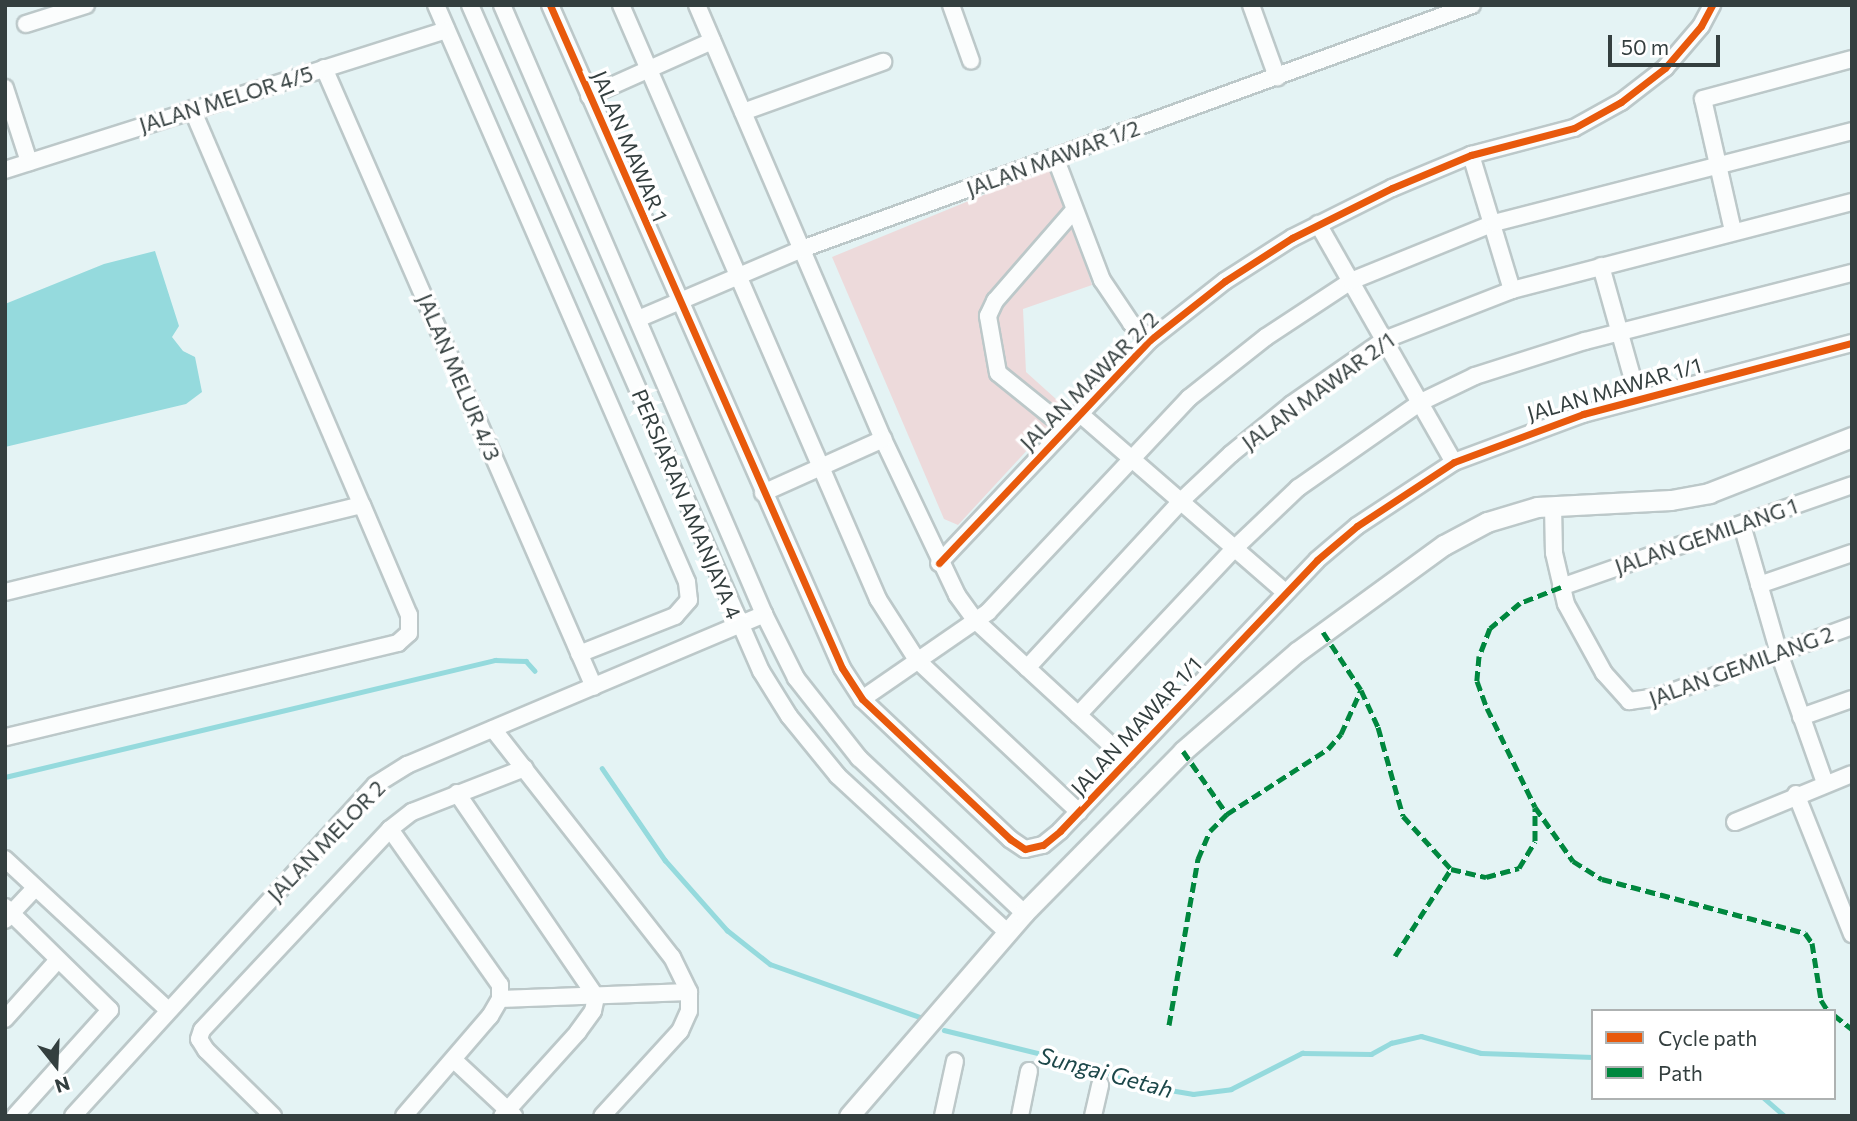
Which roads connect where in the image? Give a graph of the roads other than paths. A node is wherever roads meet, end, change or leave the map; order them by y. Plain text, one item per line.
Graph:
1 (86, 5) edge
2 (436, 5) edge
3 (470, 5) edge
4 (502, 5) edge
5 (550, 5) edge
6 (621, 5) edge
7 (697, 5) edge
8 (951, 5) edge
9 (1251, 5) edge
10 (1472, 5) edge
11 (1712, 5) edge
12 (26, 24) dead end
13 (446, 30) junction
14 (712, 41) junction
15 (1852, 59) edge
16 (971, 61) dead end
17 (883, 62) dead end
18 (324, 68) junction
19 (647, 70) junction
20 (1277, 77) junction
21 (5, 88) edge
22 (589, 96) junction
23 (192, 109) junction
24 (743, 112) junction
25 (1852, 131) edge
26 (1471, 155) junction
27 (1055, 157) junction
28 (29, 162) junction
29 (1716, 164) junction
30 (5, 170) edge
31 (1852, 202) edge
32 (1074, 210) junction
33 (1493, 223) junction
34 (1318, 224) junction
35 (1733, 231) junction
36 (802, 249) junction
37 (1601, 265) junction
38 (1852, 273) edge
39 (737, 274) junction
40 (1351, 281) junction
41 (1512, 290) junction
42 (678, 302) junction
43 (638, 319) junction
44 (1620, 334) junction
45 (1150, 340) junction
46 (1384, 340) junction
47 (1852, 343) edge
48 (1639, 398) junction
49 (1421, 402) junction
50 (1079, 413) junction
51 (1065, 427) junction
52 (1852, 437) edge
53 (883, 439) junction
54 (1131, 457) junction
55 (1454, 462) junction
56 (823, 466) junction
57 (1852, 485) edge
58 (764, 493) junction
59 (1182, 500) junction
60 (362, 505) junction
61 (1553, 506) junction
62 (1742, 525) junction
63 (1235, 548) junction
64 (1852, 553) edge
65 (939, 563) junction
66 (1759, 585) junction
67 (1561, 587) junction
68 (5, 592) edge
69 (1285, 592) junction
70 (764, 614) junction
71 (975, 620) junction
72 (738, 625) junction
73 (1852, 626) edge
74 (1779, 653) junction
75 (579, 654) junction
76 (917, 660) junction
77 (1027, 668) junction
78 (594, 687) junction
79 (862, 699) junction
80 (1852, 699) edge
81 (1079, 715) junction
82 (1801, 717) junction
83 (493, 729) junction
84 (5, 737) edge
85 (1127, 760) junction
86 (525, 768) junction
87 (1852, 774) edge
88 (1825, 783) junction
89 (457, 793) junction
90 (1797, 794) junction
91 (1079, 812) junction
92 (1735, 822) dead end
93 (390, 830) junction
94 (5, 859) edge
95 (35, 888) junction
96 (7, 913) edge
97 (1024, 913) junction
98 (1007, 932) junction
99 (1852, 934) edge
100 (58, 960) junction
101 (690, 992) junction
102 (596, 997) junction
103 (500, 999) junction
104 (168, 1010) junction
105 (5, 1019) edge
106 (454, 1060) junction
107 (955, 1061) dead end
108 (1029, 1071) dead end
109 (1100, 1085) dead end
110 (508, 1114) edge
111 (15, 1116) edge
112 (73, 1116) edge
113 (273, 1116) edge
114 (404, 1116) edge
115 (602, 1116) edge
116 (849, 1116) edge
117 (943, 1116) edge
118 (1020, 1116) edge
119 (1093, 1116) edge

1 - 12 street
2 - 13 street
3 - 72 street, PERSIARAN AMANJAYA 4
4 - 43 street, PERSIARAN AMANJAYA 4
5 - 22 street, JALAN MAWAR 1
6 - 19 street
7 - 14 street
8 - 16 street
9 - 20 street
10 - 20 street, JALAN MAWAR 1/2
11 - 26 street, JALAN MAWAR 2/2
13 - 18 street, JALAN MELOR 4/5
13 - 75 street
14 - 19 street
14 - 24 street
15 - 29 street
17 - 24 street
18 - 23 street, JALAN MELOR 4/5
18 - 75 street, JALAN MELUR 4/3
19 - 22 street
19 - 39 street
20 - 27 street, JALAN MAWAR 1/2
21 - 28 street
22 - 42 street, JALAN MAWAR 1
23 - 28 street, JALAN MELOR 4/5
23 - 60 street
24 - 36 street
25 - 29 street
26 - 33 street
26 - 34 street, JALAN MAWAR 2/2
27 - 32 street
27 - 36 street, JALAN MAWAR 1/2
28 - 30 street, JALAN MELOR 4/5
29 - 33 street
29 - 35 street
31 - 35 street, JALAN MAWAR 2/1
32 - 45 street
32 - 51 street
33 - 40 street
33 - 41 street
34 - 40 street
34 - 45 street, JALAN MAWAR 2/2
35 - 37 street, JALAN MAWAR 2/1
36 - 39 street, JALAN MAWAR 1/2
36 - 53 street
37 - 41 street, JALAN MAWAR 2/1
37 - 44 street
38 - 44 street
39 - 42 street, JALAN MAWAR 1/2
39 - 56 street
40 - 46 street
40 - 54 street
41 - 46 street, JALAN MAWAR 2/1
42 - 43 street, JALAN MAWAR 1/2
42 - 58 street, JALAN MAWAR 1/1
43 - 70 street, PERSIARAN AMANJAYA 4
44 - 48 street
44 - 49 street
45 - 50 street, JALAN MAWAR 2/2
46 - 49 street
46 - 59 street, JALAN MAWAR 2/1
47 - 48 street, JALAN MAWAR 1/1
48 - 55 street, JALAN MAWAR 1/1
49 - 55 street
49 - 63 street
50 - 51 street, JALAN MAWAR 2/2
50 - 54 street
51 - 65 street, JALAN MAWAR 2/2
52 - 61 main road
53 - 56 street
53 - 65 street
54 - 59 street
54 - 71 street
55 - 69 street, JALAN MAWAR 1/1
56 - 58 street
56 - 76 street
57 - 62 street, JALAN GEMILANG 1
58 - 79 street, JALAN MAWAR 1/1
59 - 63 street
59 - 77 street, JALAN MAWAR 2/1
60 - 68 street
60 - 84 street
61 - 67 street
61 - 97 main road
62 - 66 street
62 - 67 street, JALAN GEMILANG 1
63 - 69 street
63 - 81 street
64 - 66 street
65 - 71 street
66 - 74 street
67 - 74 street, JALAN GEMILANG 2
69 - 85 street, JALAN MAWAR 1/1
70 - 72 street, JALAN MELOR 2
70 - 97 street, PERSIARAN AMANJAYA 4
71 - 76 street
71 - 77 street
72 - 78 street, JALAN MELOR 2
72 - 98 street, PERSIARAN AMANJAYA 4
73 - 74 street, JALAN GEMILANG 2
74 - 82 street
75 - 78 street, JALAN MELUR 4/3
76 - 79 street
76 - 91 street
77 - 81 street
78 - 83 street, JALAN MELOR 2
79 - 91 street, JALAN MAWAR 1/1
80 - 82 street
81 - 85 street
82 - 88 street
83 - 86 street
83 - 104 street, JALAN MELOR 2
85 - 91 street, JALAN MAWAR 1/1
86 - 89 street
86 - 101 street
87 - 88 street
88 - 90 street
89 - 93 street
89 - 102 street
90 - 92 street
90 - 99 street
93 - 103 street
93 - 113 street
94 - 95 street
95 - 96 street
95 - 104 street
96 - 100 street
97 - 98 main road
98 - 116 main road
100 - 105 street
100 - 111 street
101 - 102 street
101 - 115 street
102 - 103 street
102 - 110 street
103 - 106 street
104 - 112 street, JALAN MELOR 2
106 - 110 street
106 - 114 street
107 - 117 street
108 - 118 street
109 - 119 street

